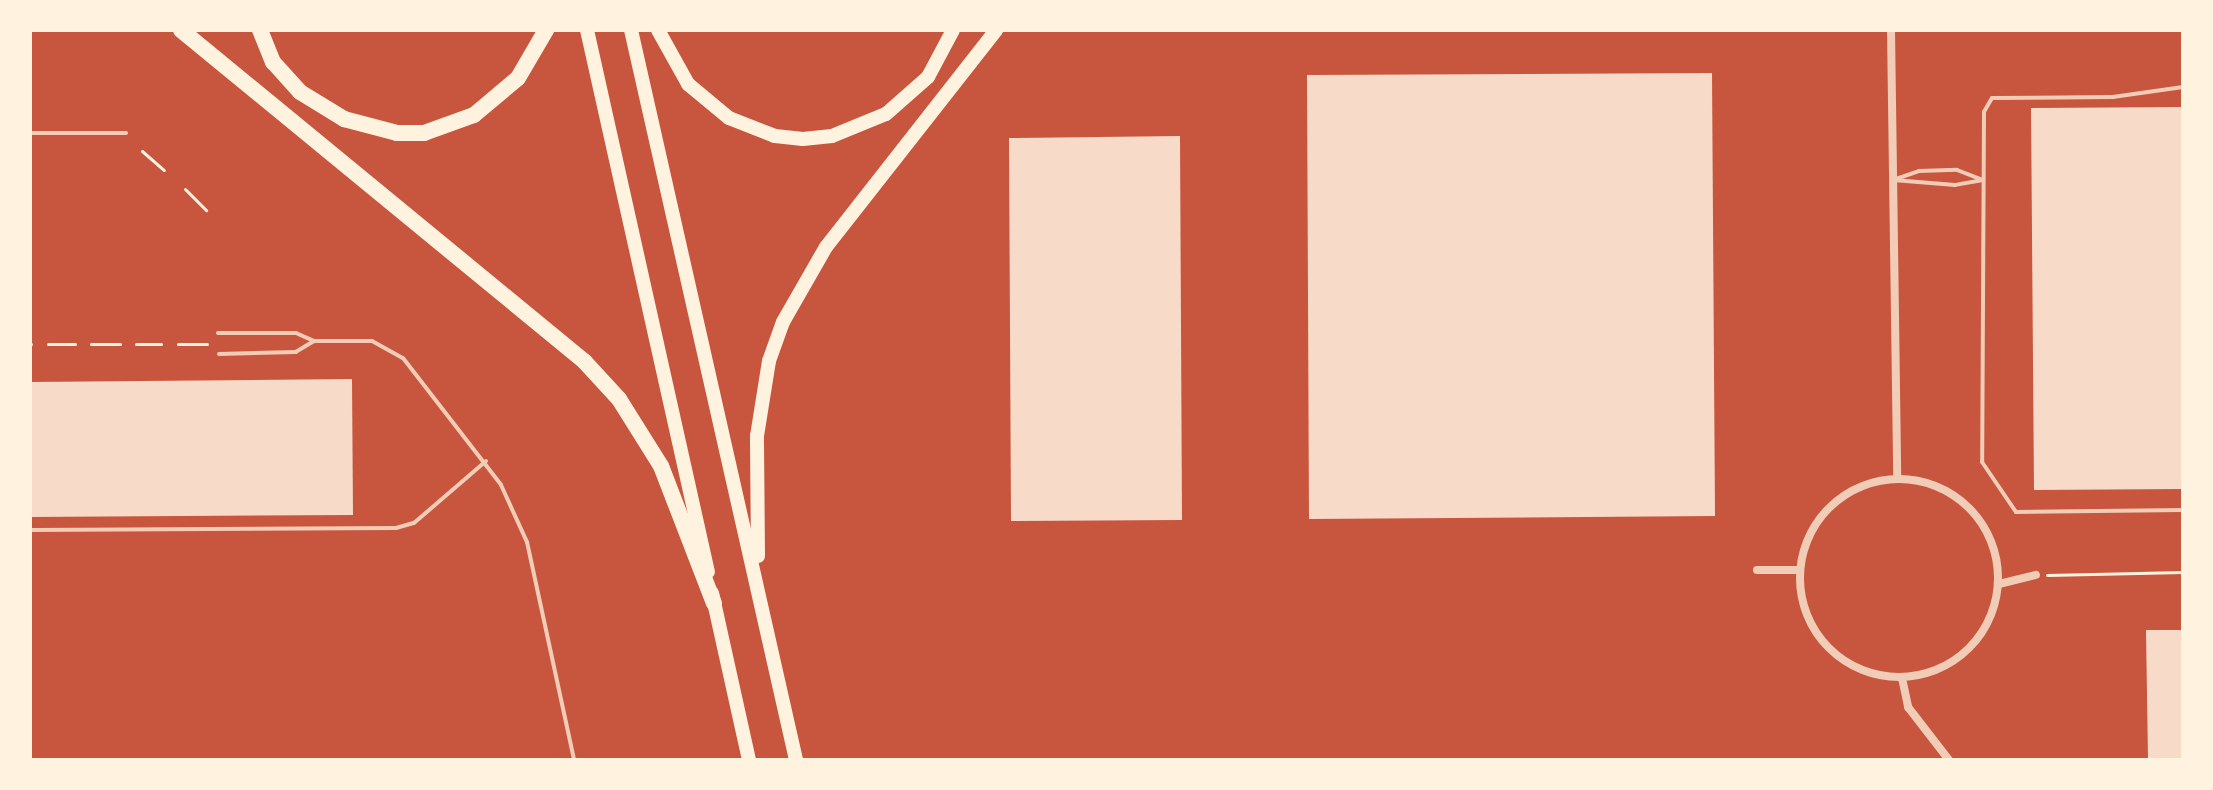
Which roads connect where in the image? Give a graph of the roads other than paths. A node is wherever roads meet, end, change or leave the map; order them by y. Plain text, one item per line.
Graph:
1 (181, 30) edge
2 (260, 30) edge
3 (546, 30) edge
4 (587, 30) edge
5 (631, 30) edge
6 (658, 30) edge
7 (953, 30) edge
8 (996, 30) edge
9 (1891, 30) edge
10 (2183, 87) edge
11 (30, 133) edge
12 (126, 133) dead end
13 (1893, 180) junction
14 (1983, 180) junction
15 (218, 333) dead end
16 (314, 341) junction
17 (219, 354) dead end
18 (486, 461) junction
19 (1897, 479) junction
20 (2183, 510) edge
21 (30, 530) edge
22 (1757, 570) dead end
23 (1799, 570) junction
24 (2036, 575) road end
25 (1999, 584) junction
26 (759, 588) junction
27 (714, 603) junction
28 (1902, 678) junction
29 (574, 760) edge
30 (749, 760) edge
31 (796, 760) edge
32 (1949, 760) edge

1 - 27 highway
2 - 3 highway
4 - 27 highway
5 - 26 highway
6 - 7 highway
8 - 26 highway
9 - 13 street
10 - 14 lane
11 - 12 lane
13 - 14 lane
13 - 14 lane
13 - 19 street
14 - 20 lane
15 - 16 lane
16 - 17 lane
16 - 18 lane
18 - 21 lane
18 - 29 lane
19 - 23 street
19 - 25 street
22 - 23 street
23 - 28 street
24 - 25 street
25 - 28 street
26 - 31 highway
27 - 30 highway
28 - 32 street

